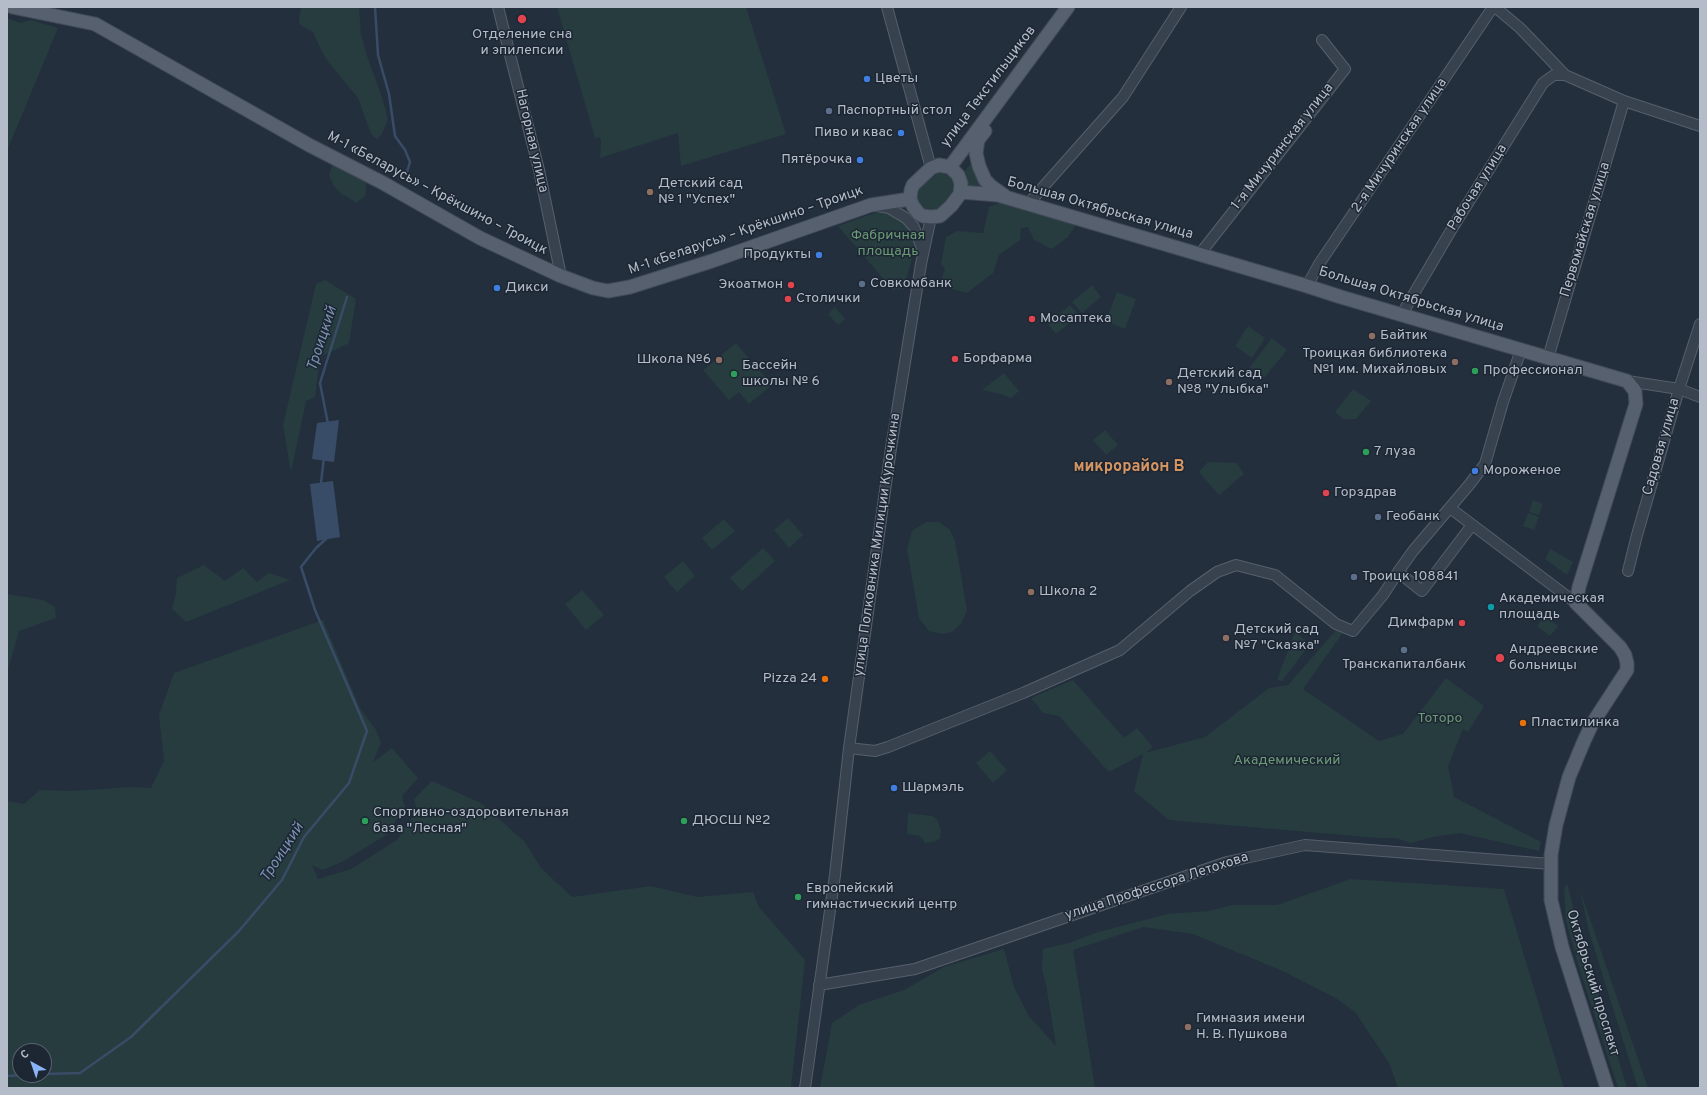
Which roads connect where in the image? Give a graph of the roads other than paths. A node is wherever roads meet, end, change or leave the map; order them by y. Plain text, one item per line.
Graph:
1 (12, 7) edge
2 (498, 7) edge
3 (887, 7) edge
4 (1068, 7) edge
5 (1182, 7) edge
6 (1494, 7) edge
7 (54, 11) edge
8 (1322, 40) dead end
9 (1565, 75) junction
10 (1624, 101) junction
11 (997, 104) junction
12 (1700, 126) edge
13 (950, 167) junction
14 (931, 168) junction
15 (961, 192) junction
16 (910, 199) junction
17 (1010, 199) junction
18 (1028, 204) junction
19 (871, 205) junction
20 (931, 217) junction
21 (923, 253) junction
22 (1199, 255) junction
23 (561, 276) junction
24 (1307, 286) junction
25 (1402, 314) junction
26 (1700, 324) edge
27 (1521, 350) junction
28 (1548, 358) junction
29 (1627, 382) junction
30 (1679, 389) junction
31 (1700, 397) edge
32 (1450, 508) junction
33 (1472, 525) junction
34 (1628, 571) dead end
35 (1398, 572) junction
36 (1576, 603) junction
37 (849, 748) junction
38 (1551, 864) junction
39 (819, 985) junction
40 (805, 1088) edge
41 (1607, 1088) edge

1 - 7 main road, М-1 «Беларусь» – Крёкшино – Троицк
2 - 23 street, Нагорная улица
3 - 14 street
4 - 11 main road, улица Текстильщиков
5 - 18 street
6 - 9 street
6 - 24 street, 2-я Мичуринская улица
7 - 23 main road, М-1 «Беларусь» – Крёкшино – Троицк
8 - 22 street, 1-я Мичуринская улица
9 - 10 street
9 - 25 street, Рабочая улица
10 - 12 street
10 - 28 street, Первомайская улица
11 - 13 main road, улица Текстильщиков
11 - 17 main road
13 - 14 main road
13 - 15 main road
14 - 16 main road
15 - 17 main road, Большая Октябрьская улица
15 - 20 main road
16 - 19 main road, М-1 «Беларусь» – Крёкшино – Троицк
16 - 20 main road
17 - 18 main road, Большая Октябрьская улица
18 - 22 main road, Большая Октябрьская улица
19 - 21 street
19 - 23 main road, М-1 «Беларусь» – Крёкшино – Троицк
20 - 21 street, улица Полковника Милиции Курочкина
21 - 37 street, улица Полковника Милиции Курочкина
22 - 24 main road, Большая Октябрьская улица
24 - 25 main road, Большая Октябрьская улица
25 - 27 main road, Большая Октябрьская улица
26 - 30 street, Садовая улица
27 - 28 main road, Большая Октябрьская улица
27 - 32 street
28 - 29 main road, Большая Октябрьская улица
29 - 30 street
29 - 36 main road
30 - 31 street
30 - 34 street, Садовая улица
32 - 33 street
32 - 35 street
33 - 35 street
33 - 36 street
35 - 37 street
36 - 38 main road, Октябрьский проспект
37 - 39 street, улица Полковника Милиции Курочкина
38 - 39 street, улица Профессора Летохова
38 - 41 main road, Октябрьский проспект
39 - 40 street, улица Полковника Милиции Курочкина

